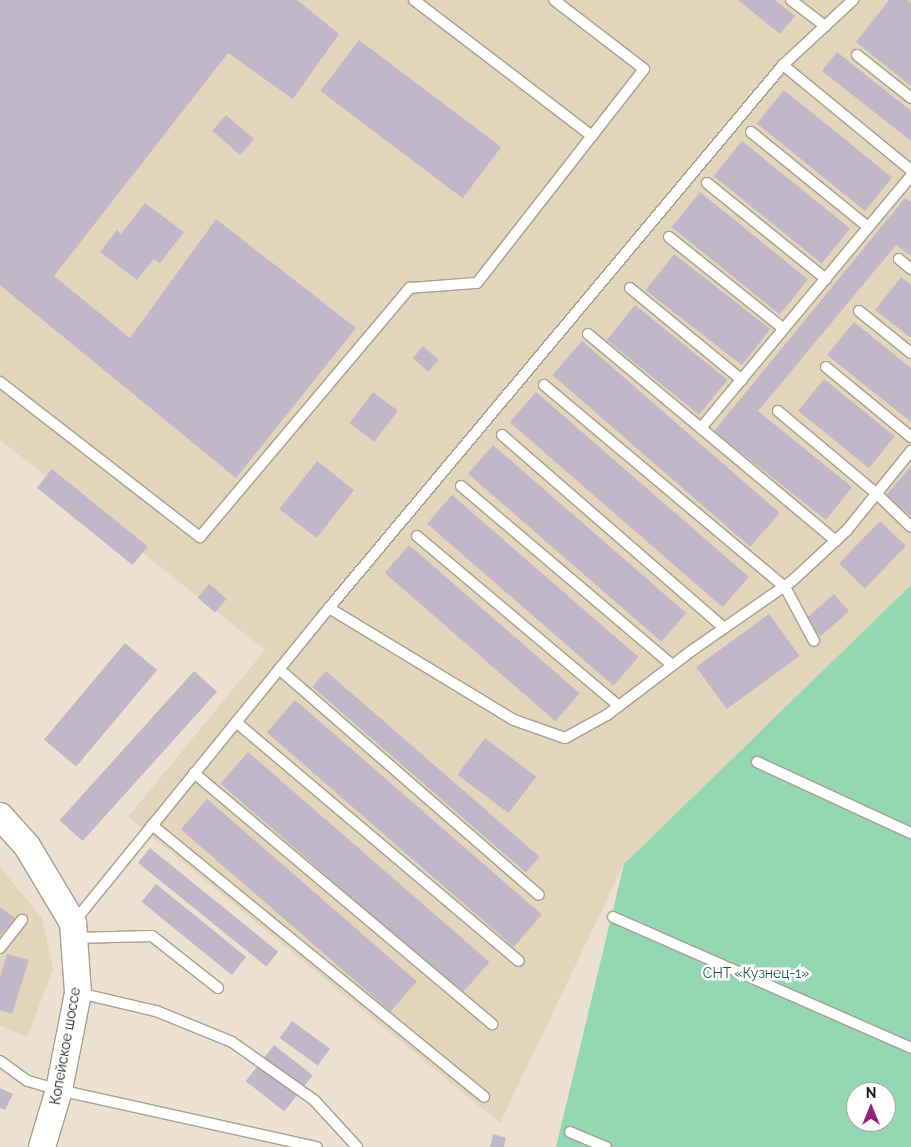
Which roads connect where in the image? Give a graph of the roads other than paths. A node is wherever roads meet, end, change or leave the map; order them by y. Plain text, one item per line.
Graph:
1 (414, 0) edge
2 (554, 0) edge
3 (792, 0) edge
4 (853, 0) edge
5 (825, 26) junction
6 (857, 55) dead end
7 (783, 66) junction
8 (911, 98) edge
9 (751, 132) dead end
10 (592, 136) junction
11 (911, 170) edge
12 (911, 176) edge
13 (707, 183) dead end
14 (868, 227) junction
15 (669, 236) dead end
16 (899, 259) dead end
17 (911, 269) edge
18 (826, 278) junction
19 (630, 288) dead end
20 (859, 311) dead end
21 (784, 328) junction
22 (588, 334) dead end
23 (911, 353) edge
24 (826, 367) dead end
25 (742, 380) junction
26 (0, 382) edge
27 (544, 385) dead end
28 (778, 411) dead end
29 (701, 428) junction
30 (502, 434) dead end
31 (911, 436) edge
32 (911, 451) edge
33 (461, 486) dead end
34 (877, 494) junction
35 (911, 527) edge
36 (417, 536) dead end
37 (836, 541) junction
38 (785, 587) junction
39 (329, 608) junction
40 (724, 628) junction
41 (814, 641) dead end
42 (672, 665) junction
43 (279, 669) junction
44 (619, 706) junction
45 (236, 722) junction
46 (757, 762) dead end
47 (194, 774) junction
48 (0, 816) edge
49 (152, 825) junction
50 (911, 833) edge
51 (539, 895) dead end
52 (614, 917) dead end
53 (22, 920) dead end
54 (74, 931) junction
55 (0, 948) edge
56 (519, 961) dead end
57 (218, 988) dead end
58 (78, 993) junction
59 (492, 1024) dead end
60 (911, 1048) edge
61 (0, 1061) edge
62 (59, 1090) junction
63 (484, 1097) dead end
64 (570, 1132) dead end
65 (42, 1147) edge
66 (317, 1147) edge
67 (357, 1147) edge
68 (606, 1147) edge

1 - 10 lane
2 - 10 lane
3 - 5 lane
4 - 5 lane
5 - 7 lane
6 - 8 lane
7 - 11 lane
7 - 39 lane
9 - 14 lane
10 - 26 lane
12 - 14 lane
13 - 18 lane
14 - 18 lane
15 - 21 lane
16 - 17 lane
18 - 21 lane
19 - 25 lane
20 - 23 lane
21 - 25 lane
22 - 29 lane
24 - 31 lane
25 - 29 lane
27 - 38 lane
28 - 34 lane
29 - 37 lane
30 - 40 lane
32 - 34 lane
33 - 42 lane
34 - 35 lane
34 - 37 lane
36 - 44 lane
37 - 38 lane
38 - 40 lane
38 - 41 lane
39 - 43 lane
39 - 44 lane
40 - 42 lane
42 - 44 lane
43 - 45 lane
43 - 51 lane
45 - 47 lane
45 - 56 lane
46 - 50 lane
47 - 49 lane
47 - 59 lane
48 - 54 street, Копейское шоссе
49 - 54 lane
49 - 63 lane
52 - 60 lane
53 - 55 lane
54 - 57 lane
54 - 58 street, Копейское шоссе
58 - 62 street, Копейское шоссе
58 - 67 lane
61 - 62 lane
62 - 65 street, Копейское шоссе
62 - 66 lane
64 - 68 lane

